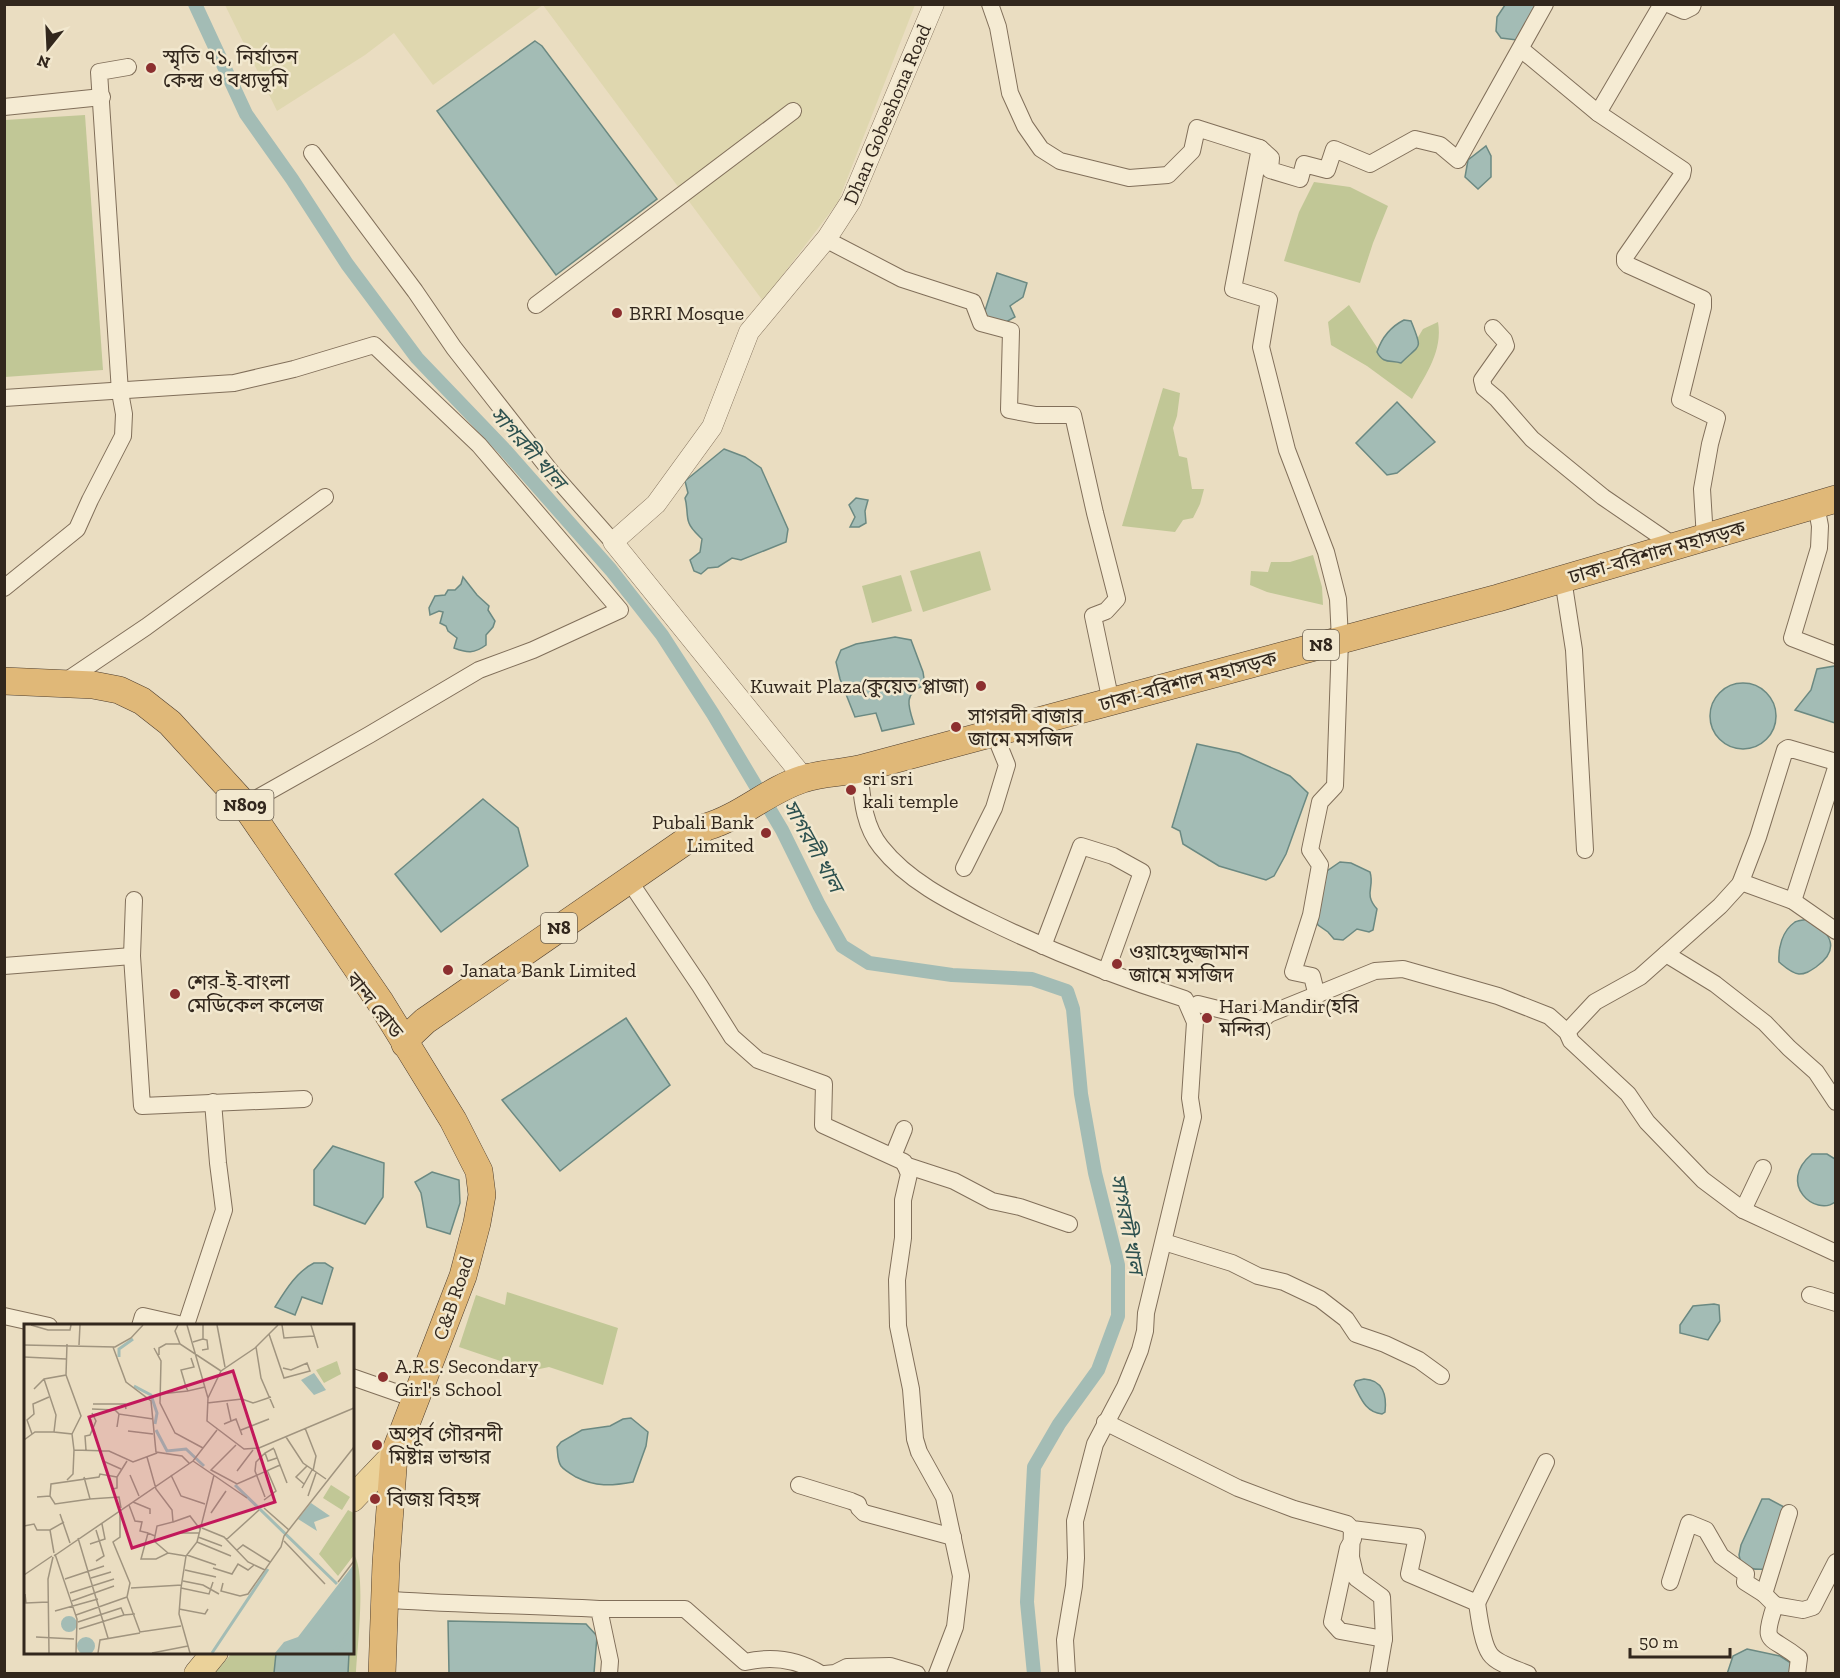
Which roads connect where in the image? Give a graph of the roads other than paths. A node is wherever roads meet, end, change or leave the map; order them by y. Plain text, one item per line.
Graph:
1 (934, 4) edge
2 (990, 4) edge
3 (1545, 4) edge
4 (1662, 4) edge
5 (1668, 4) edge
6 (1693, 4) edge
7 (1522, 50) junction
8 (128, 67) dead end
9 (102, 97) junction
10 (4, 107) edge
11 (793, 111) dead end
12 (1598, 113) junction
13 (1260, 148) junction
14 (312, 153) dead end
15 (825, 240) junction
16 (536, 305) dead end
17 (1492, 328) dead end
18 (120, 392) junction
19 (4, 398) edge
20 (325, 497) dead end
21 (1826, 502) edge
22 (1704, 539) junction
23 (613, 542) junction
24 (1676, 547) junction
25 (1563, 579) junction
26 (4, 588) edge
27 (1340, 640) junction
28 (1836, 655) edge
29 (4, 681) edge
30 (62, 683) junction
31 (4, 693) edge
32 (1111, 702) junction
33 (994, 733) junction
34 (1836, 762) edge
35 (1836, 768) edge
36 (859, 769) junction
37 (804, 778) junction
38 (245, 805) junction
39 (720, 823) junction
40 (1585, 850) dead end
41 (964, 868) dead end
42 (1741, 882) junction
43 (634, 888) junction
44 (134, 900) dead end
45 (1793, 901) junction
46 (1836, 932) edge
47 (1043, 946) junction
48 (1666, 954) junction
49 (132, 956) junction
50 (4, 966) edge
51 (1106, 972) junction
52 (1317, 996) junction
53 (1190, 1009) junction
54 (1567, 1032) junction
55 (405, 1044) junction
56 (304, 1099) dead end
57 (213, 1102) junction
58 (1836, 1102) edge
59 (904, 1129) dead end
60 (899, 1160) junction
61 (1763, 1168) dead end
62 (1743, 1210) junction
63 (1069, 1224) dead end
64 (1164, 1242) junction
65 (1836, 1253) edge
66 (1810, 1295) dead end
67 (1836, 1303) edge
68 (4, 1316) edge
69 (41, 1324) edge
70 (141, 1324) edge
71 (181, 1324) edge
72 (186, 1324) edge
73 (1441, 1376) dead end
74 (354, 1378) edge
75 (415, 1399) junction
76 (1105, 1422) junction
77 (394, 1455) junction
78 (1546, 1462) dead end
79 (800, 1485) dead end
80 (354, 1498) edge
81 (1789, 1513) dead end
82 (1352, 1534) junction
83 (953, 1537) junction
84 (1836, 1562) edge
85 (1670, 1582) dead end
86 (385, 1597) junction
87 (1769, 1599) junction
88 (1477, 1603) junction
89 (599, 1609) junction
90 (1384, 1639) junction
91 (214, 1654) edge
92 (197, 1674) edge
93 (382, 1674) edge
94 (609, 1674) edge
95 (823, 1674) edge
96 (917, 1674) edge
97 (937, 1674) edge
98 (1067, 1674) edge
99 (1378, 1674) edge
100 (1528, 1674) edge
101 (1797, 1674) edge

1 - 15 street, Dhan Gobeshona Road
2 - 13 street
3 - 7 street
4 - 12 street
5 - 6 street
7 - 12 street
7 - 13 street
8 - 9 street
9 - 10 street
9 - 18 street
11 - 16 street
12 - 22 street
13 - 27 street
14 - 23 street
15 - 23 street, Dhan Gobeshona Road
15 - 32 street
17 - 24 street
18 - 19 street
18 - 26 street
18 - 38 street
20 - 30 street
21 - 22 highway, ঢাকা-বরিশাল মহাসড়ক / N8
21 - 28 street
22 - 24 highway, ঢাকা-বরিশাল মহাসড়ক / N8
23 - 37 street
24 - 25 highway, ঢাকা-বরিশাল মহাসড়ক / N8
25 - 27 highway, ঢাকা-বরিশাল মহাসড়ক / N8
25 - 40 street
27 - 32 highway, ঢাকা-বরিশাল মহাসড়ক / N8
27 - 52 street
29 - 30 highway, বান্দ রোড / N809
30 - 38 highway, বান্দ রোড / N809
31 - 55 highway, বান্দ রোড / N809
32 - 33 highway, ঢাকা-বরিশাল মহাসড়ক / N8
33 - 36 highway, ঢাকা-বরিশাল মহাসড়ক / N8
33 - 41 street
34 - 42 street
35 - 45 street
36 - 37 highway, ঢাকা-বরিশাল মহাসড়ক / N8
36 - 47 street
37 - 39 highway, N8
38 - 55 highway, বান্দ রোড / N809
39 - 43 highway, N8
39 - 55 highway, N8
42 - 45 street
42 - 48 street
43 - 55 highway, N8
43 - 60 street
44 - 49 street
45 - 46 street
47 - 51 street
47 - 51 street
48 - 54 street
48 - 58 street
49 - 50 street
49 - 57 street
51 - 53 street
52 - 53 street
52 - 54 street
53 - 64 street
54 - 62 street
55 - 75 highway, C&B Road
56 - 57 street
57 - 72 street
59 - 60 street
60 - 63 street
60 - 83 street
61 - 62 street
62 - 65 street
64 - 73 street
64 - 76 street
66 - 67 street
68 - 69 street
70 - 71 street
74 - 75 street
75 - 77 highway, C&B Road
76 - 82 street
76 - 98 street
77 - 80 main road
77 - 86 highway, C&B Road
78 - 88 street
79 - 83 street
81 - 87 street
82 - 88 street
82 - 90 street
82 - 90 street
83 - 97 street
84 - 87 street
85 - 87 street
86 - 89 street
86 - 93 highway, C&B Road
87 - 101 street
88 - 100 street
89 - 94 street
89 - 95 street
90 - 99 street
91 - 92 main road
95 - 96 street

